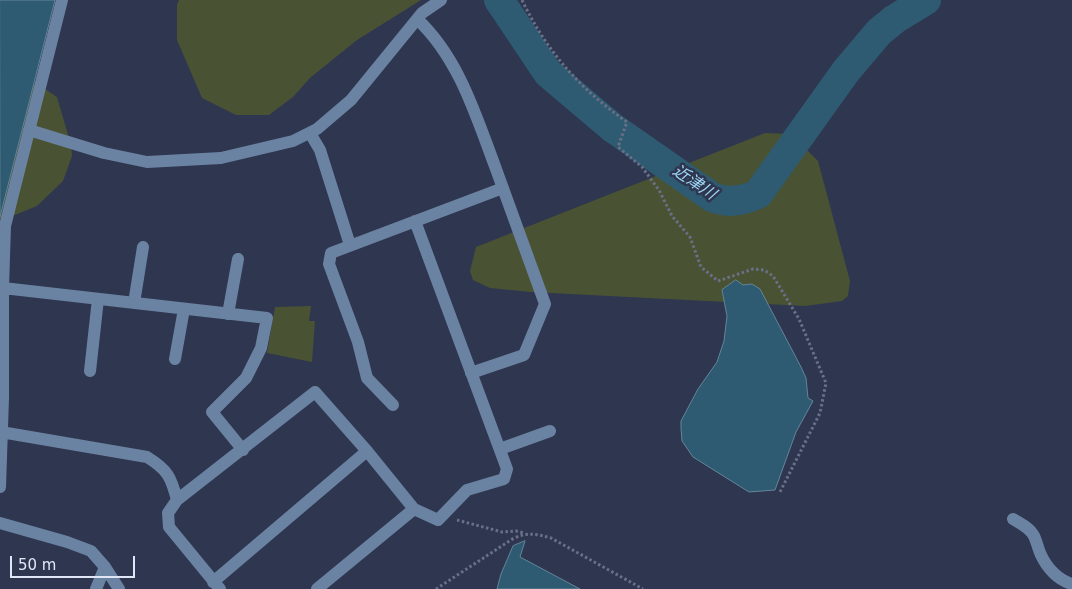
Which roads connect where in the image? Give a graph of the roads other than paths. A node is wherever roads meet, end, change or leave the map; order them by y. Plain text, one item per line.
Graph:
1 (62, 0) edge
2 (441, 0) edge
3 (417, 19) junction
4 (30, 130) junction
5 (310, 133) junction
6 (503, 188) junction
7 (415, 221) junction
8 (350, 245) junction
9 (143, 246) dead end
10 (238, 259) dead end
11 (3, 288) junction
12 (98, 299) junction
13 (134, 303) junction
14 (184, 308) junction
15 (228, 314) junction
16 (175, 359) dead end
17 (90, 370) dead end
18 (472, 373) junction
19 (393, 405) dead end
20 (550, 431) dead end
21 (1, 432) junction
22 (500, 449) junction
23 (243, 450) junction
24 (367, 451) junction
25 (0, 487) edge
26 (177, 500) junction
27 (414, 509) junction
28 (1013, 518) dead end
29 (0, 523) edge
30 (105, 567) junction
31 (1072, 584) edge
32 (216, 586) edge
33 (96, 589) edge
34 (118, 589) edge
35 (317, 589) edge

1 - 4 street
2 - 3 street
3 - 5 street
3 - 6 street
4 - 5 street
4 - 11 street
5 - 8 street
6 - 7 street
6 - 18 street
7 - 8 street
7 - 18 street
8 - 19 street
9 - 13 street
10 - 15 street
11 - 12 street
11 - 21 street
12 - 13 street
12 - 17 street
13 - 14 street
14 - 15 street
14 - 16 street
15 - 23 street
18 - 22 street
20 - 22 street
21 - 25 street
21 - 26 street
22 - 27 street
23 - 24 street
23 - 26 street
24 - 27 street
24 - 32 street
26 - 32 street
27 - 35 street
28 - 31 street
29 - 30 street
30 - 33 street
30 - 34 street

